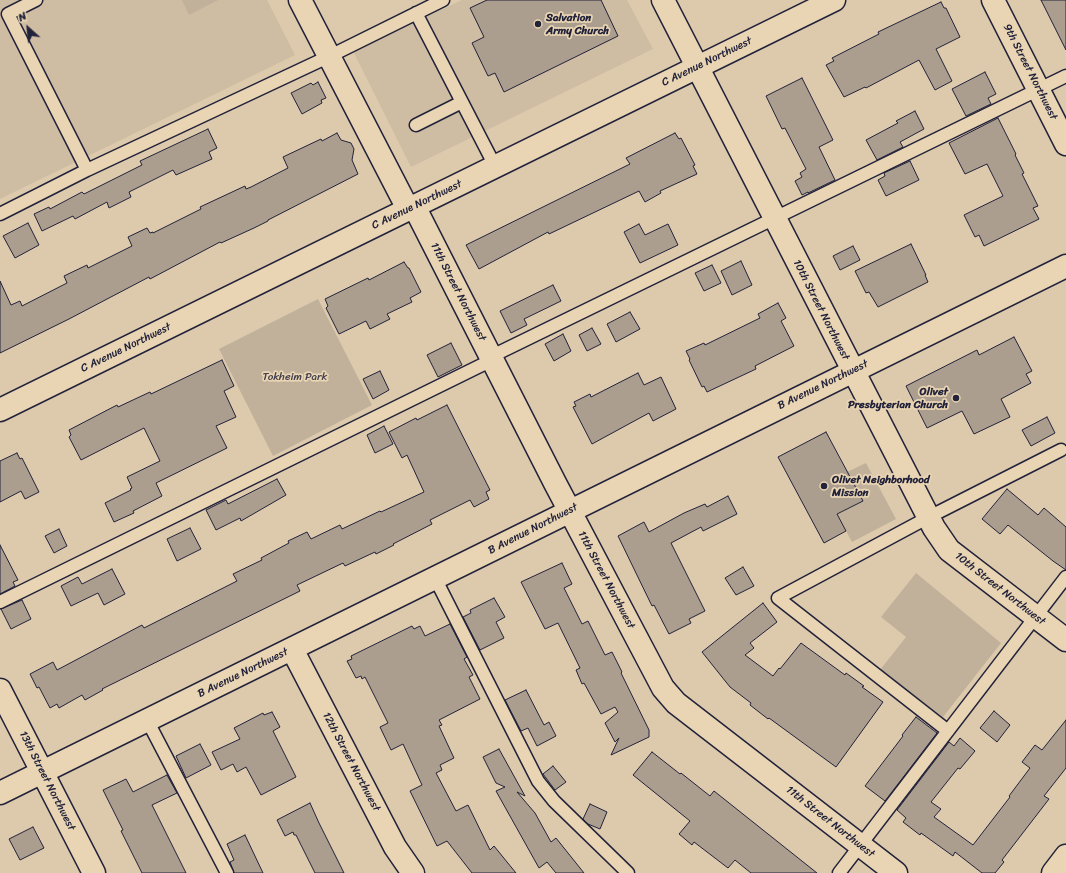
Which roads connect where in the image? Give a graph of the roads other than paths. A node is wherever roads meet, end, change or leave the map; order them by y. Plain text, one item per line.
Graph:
1 (36, 0) edge
2 (300, 0) edge
3 (443, 0) edge
4 (662, 0) edge
5 (834, 0) edge
6 (993, 0) edge
7 (13, 5) edge
8 (416, 13) junction
9 (330, 56) junction
10 (697, 67) junction
11 (1066, 76) edge
12 (1039, 89) junction
13 (462, 102) junction
14 (416, 125) dead end
15 (1066, 144) edge
16 (495, 166) junction
17 (87, 170) junction
18 (411, 208) junction
19 (0, 214) edge
20 (775, 219) junction
21 (1066, 266) edge
22 (491, 358) junction
23 (853, 370) junction
24 (0, 410) edge
25 (1061, 450) dead end
26 (570, 511) junction
27 (929, 518) junction
28 (1066, 577) edge
29 (435, 578) junction
30 (0, 602) edge
31 (1036, 617) junction
32 (1066, 640) edge
33 (292, 649) junction
34 (0, 690) edge
35 (147, 720) junction
36 (948, 731) junction
37 (42, 772) junction
38 (0, 793) edge
39 (860, 845) junction
40 (1066, 856) edge
41 (94, 873) edge
42 (227, 873) edge
43 (413, 873) edge
44 (628, 873) edge
45 (839, 873) edge
46 (896, 873) edge
47 (1053, 873) edge

1 - 7 lane
2 - 9 street, 11th Street Northwest
3 - 8 lane
4 - 10 street, 10th Street Northwest
5 - 10 street, C Avenue Northwest
6 - 12 street, 9th Street Northwest
7 - 17 lane
8 - 9 lane
8 - 13 lane
9 - 17 lane
9 - 18 street, 11th Street Northwest
10 - 16 street, C Avenue Northwest
10 - 20 street, 10th Street Northwest
11 - 12 lane
12 - 15 street, 9th Street Northwest
12 - 20 lane
13 - 14 lane
13 - 16 lane
16 - 18 street, C Avenue Northwest
17 - 19 lane
18 - 22 street, 11th Street Northwest
18 - 24 street, C Avenue Northwest
20 - 22 lane
20 - 23 street, 10th Street Northwest
21 - 23 street, B Avenue Northwest
22 - 26 street, 11th Street Northwest
22 - 30 lane
23 - 26 street, B Avenue Northwest
23 - 27 street, 10th Street Northwest
25 - 27 lane
26 - 29 street, B Avenue Northwest
26 - 39 street, 11th Street Northwest
27 - 31 street, 10th Street Northwest
27 - 36 lane
28 - 31 lane
29 - 33 street, B Avenue Northwest
29 - 44 lane
31 - 32 street, 10th Street Northwest
31 - 36 lane
33 - 35 street, B Avenue Northwest
33 - 43 street, 12th Street Northwest
34 - 37 street, 13th Street Northwest
35 - 37 street, B Avenue Northwest
35 - 42 lane
36 - 39 lane
37 - 38 street, B Avenue Northwest
37 - 41 street, 13th Street Northwest
39 - 45 lane
39 - 46 street, 11th Street Northwest
40 - 47 street

